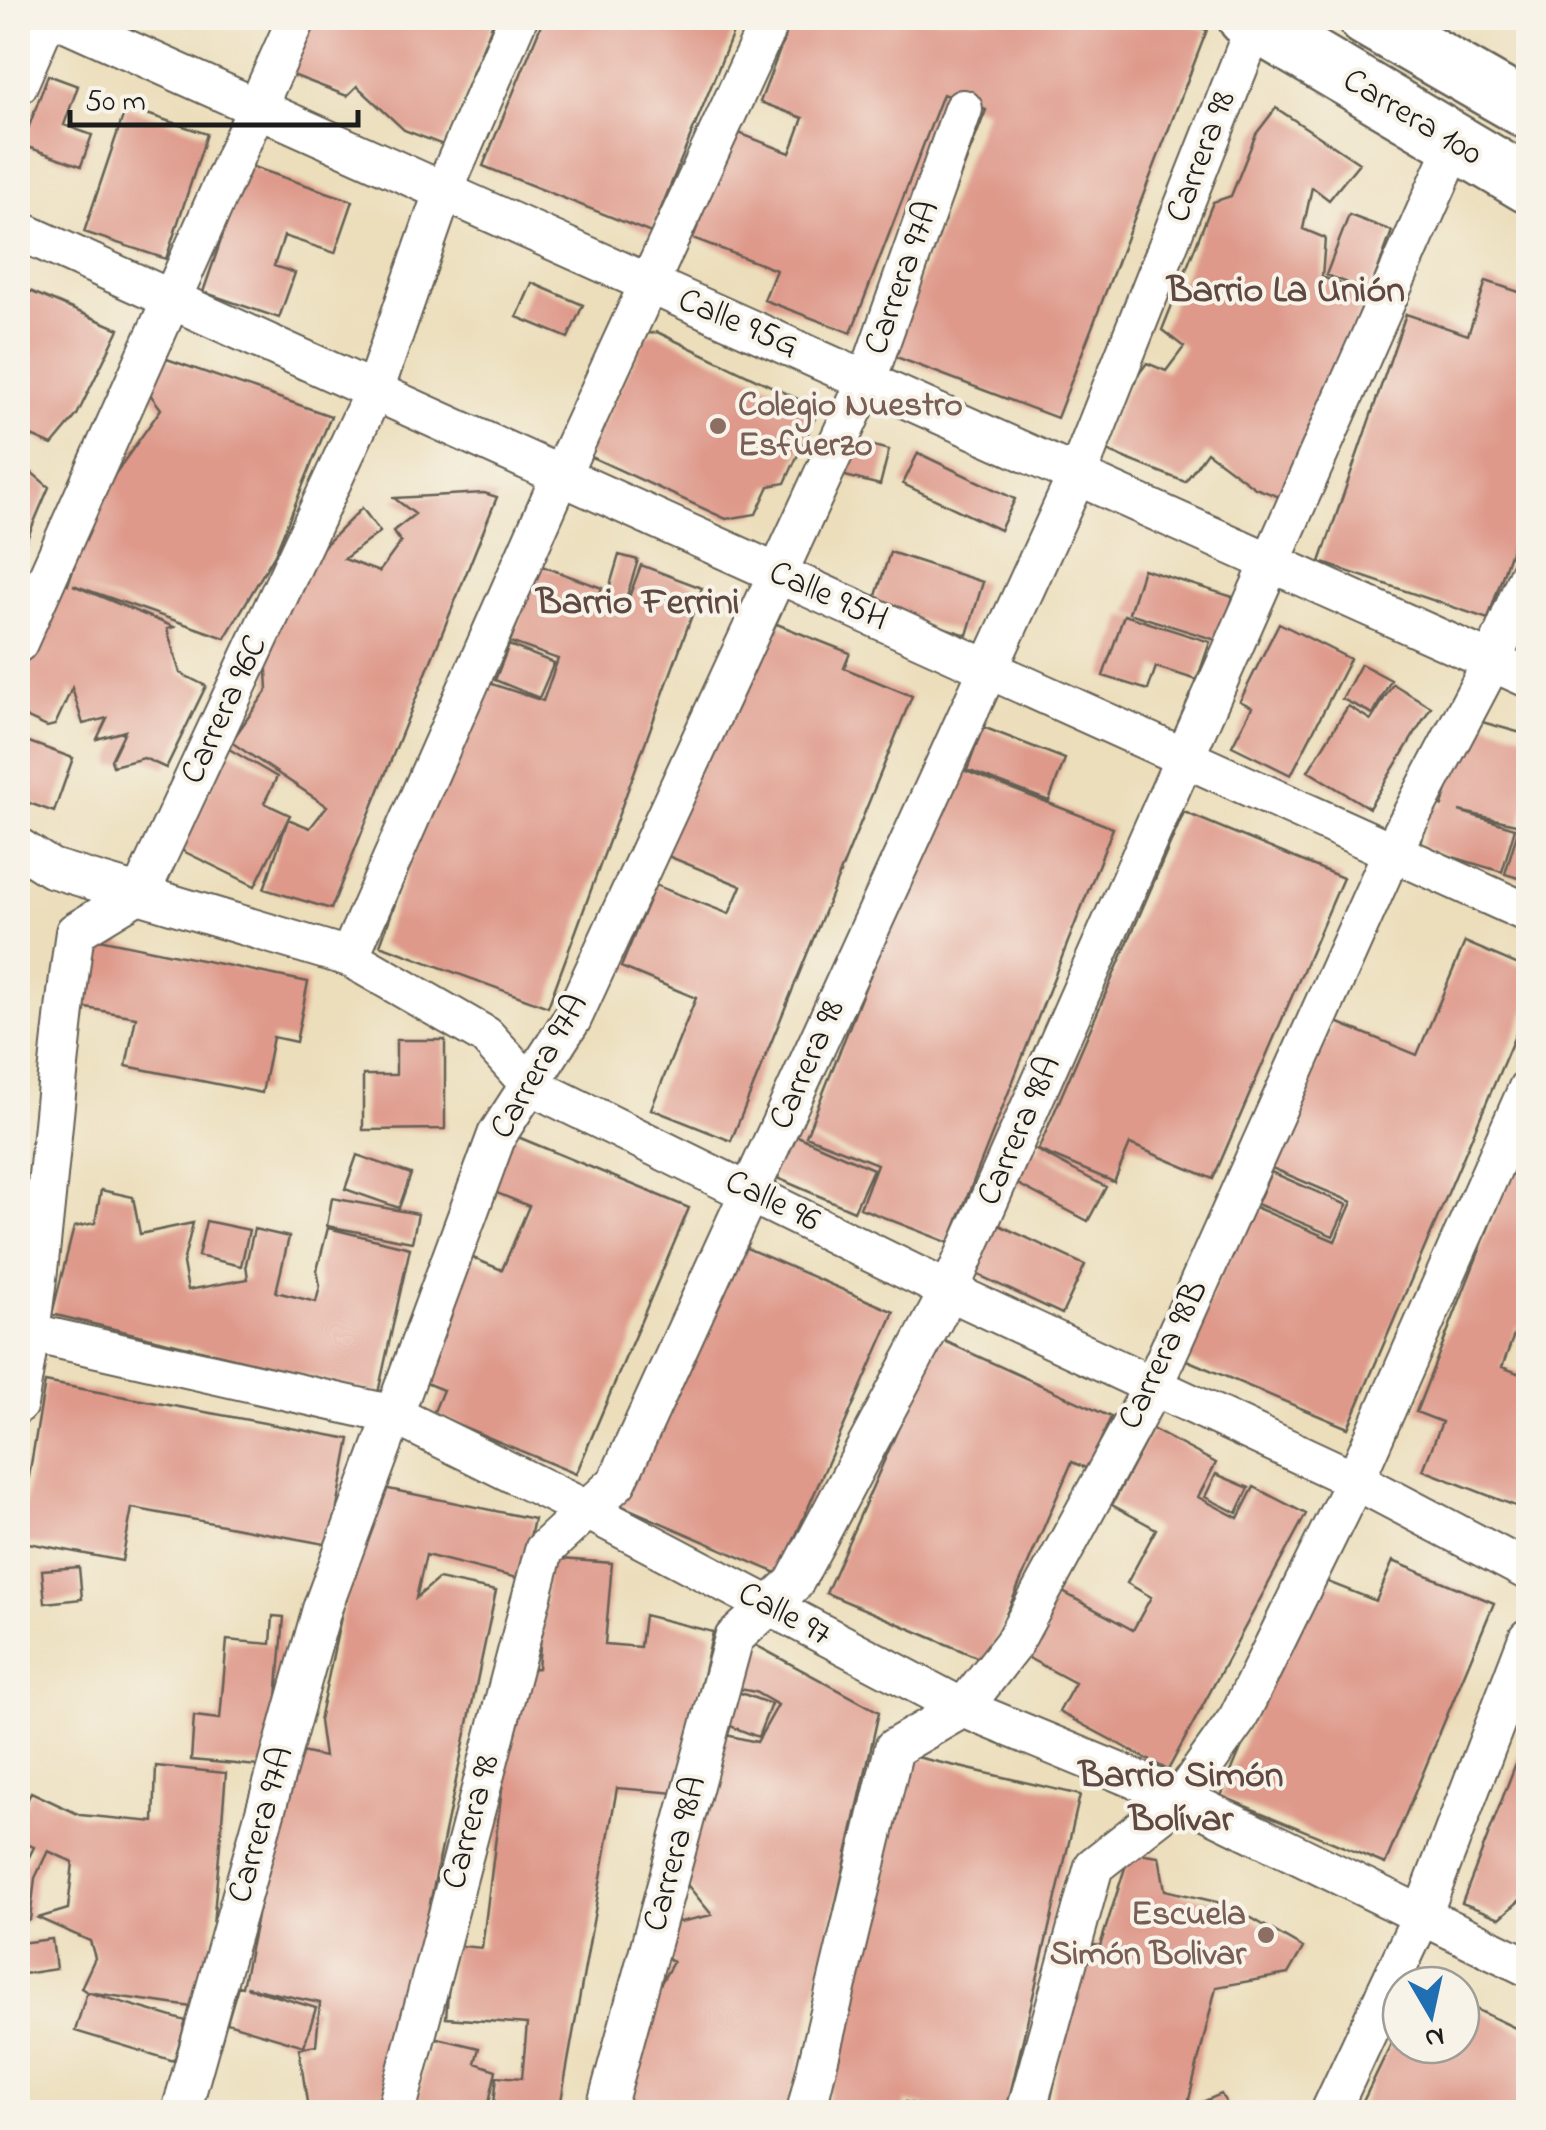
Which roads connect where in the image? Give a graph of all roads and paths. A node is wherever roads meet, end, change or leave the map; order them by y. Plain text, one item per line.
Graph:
1 (48, 18) edge
2 (57, 18) edge
3 (298, 18) edge
4 (518, 18) edge
5 (771, 18) edge
6 (1366, 18) edge
7 (1253, 19) edge
8 (18, 85) edge
9 (256, 107) junction
10 (963, 109) dead end
11 (1528, 111) edge
12 (1455, 145) junction
13 (1528, 185) edge
14 (444, 190) junction
15 (18, 230) edge
16 (647, 285) junction
17 (170, 300) junction
18 (867, 380) junction
19 (374, 391) junction
20 (1078, 473) junction
21 (561, 476) junction
22 (1270, 564) junction
23 (778, 574) junction
24 (1528, 575) edge
25 (18, 642) edge
26 (1492, 662) junction
27 (988, 670) junction
28 (1528, 678) edge
29 (1184, 758) junction
30 (18, 848) edge
31 (1392, 852) junction
32 (18, 872) edge
33 (141, 892) junction
34 (1528, 914) edge
35 (349, 957) junction
36 (530, 1084) junction
37 (1528, 1088) edge
38 (751, 1190) junction
39 (949, 1291) junction
40 (24, 1331) edge
41 (1154, 1384) junction
42 (18, 1404) edge
43 (394, 1415) junction
44 (1355, 1480) junction
45 (589, 1510) junction
46 (1528, 1571) edge
47 (766, 1608) junction
48 (1528, 1638) edge
49 (963, 1708) junction
50 (1181, 1798) junction
51 (1422, 1915) junction
52 (1528, 1967) edge
53 (181, 2112) edge
54 (396, 2112) edge
55 (605, 2112) edge
56 (806, 2112) edge
57 (1026, 2112) edge
58 (1330, 2112) edge

1 - 8 street
2 - 9 street, Calle 95G
3 - 9 street
4 - 14 street, Carrera 96C
5 - 16 street
6 - 11 highway, Carrera 100
7 - 12 highway, Carrera 100
7 - 20 street, Carrera 98
9 - 14 street, Calle 95G
9 - 17 street
10 - 18 street, Carrera 97A
12 - 13 highway, Carrera 100
12 - 22 street, Carrera 98A
14 - 16 street, Calle 95G
14 - 19 street, Carrera 96C
15 - 17 street, Calle 95H
16 - 18 street, Calle 95G
16 - 21 street
17 - 19 street, Calle 95H
17 - 25 street
18 - 20 street, Calle 95G
18 - 23 street, Carrera 97A
19 - 21 street, Calle 95H
19 - 33 street, Carrera 96C
20 - 22 street, Calle 95G
20 - 27 street, Carrera 98
21 - 23 street, Calle 95H
21 - 35 street
22 - 26 street, Calle 95G
22 - 29 street, Carrera 98A
23 - 27 street, Calle 95H
23 - 36 street, Carrera 97A
24 - 26 street, Carrera 98B
26 - 28 street, Calle 95G
26 - 31 street, Carrera 98B
27 - 29 street, Calle 95H
27 - 38 street, Carrera 98
29 - 31 street, Calle 95H
29 - 39 street, Carrera 98A
30 - 33 street, Calle 96
31 - 34 street, Calle 95H
31 - 41 street, Carrera 98B
32 - 33 street
33 - 35 street, Calle 96
33 - 40 street
35 - 36 street, Calle 96
36 - 38 street, Calle 96
36 - 43 street, Carrera 97A
37 - 44 street
38 - 39 street, Calle 96
38 - 45 street, Carrera 98
39 - 41 street, Calle 96
39 - 47 street, Carrera 98A
40 - 42 street
40 - 43 street, Calle 97
41 - 44 street, Calle 96
41 - 49 street, Carrera 98B
43 - 45 street, Calle 97
43 - 53 street, Carrera 97A
44 - 46 street, Calle 96
44 - 50 street
45 - 47 street, Calle 97
45 - 54 street, Carrera 98
47 - 49 street, Calle 97
47 - 55 street, Carrera 98A
48 - 51 street
49 - 50 street, Calle 97
49 - 56 street, Carrera 98B
50 - 51 street, Calle 97
50 - 57 street
51 - 52 street, Calle 97
51 - 58 street

